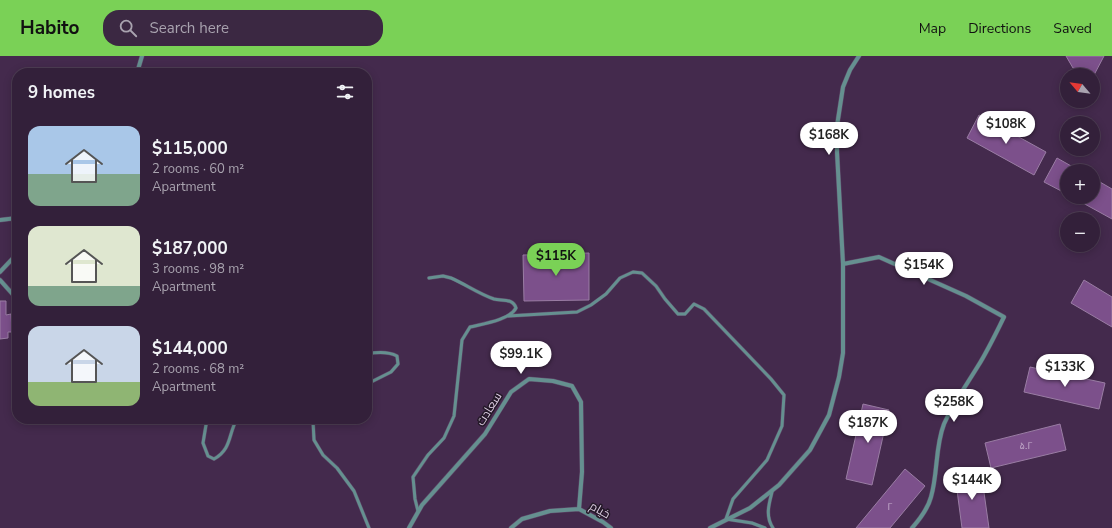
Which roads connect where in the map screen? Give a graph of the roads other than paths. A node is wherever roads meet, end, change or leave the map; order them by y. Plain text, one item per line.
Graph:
1 (142, 56) edge
2 (860, 56) edge
3 (138, 68) edge
4 (12, 219) edge
5 (0, 220) edge
6 (12, 259) edge
7 (843, 264) junction
8 (0, 272) edge
9 (429, 278) dead end
10 (0, 280) edge
11 (12, 293) edge
12 (508, 316) junction
13 (372, 353) edge
14 (372, 382) edge
15 (206, 424) edge
16 (235, 424) edge
17 (313, 424) edge
18 (772, 491) junction
19 (579, 510) junction
20 (418, 511) junction
21 (726, 519) junction
22 (369, 528) edge
23 (409, 528) edge
24 (511, 528) edge
25 (611, 528) edge
26 (710, 528) edge
27 (765, 528) edge
28 (773, 528) edge
29 (912, 528) edge

1 - 3 street
2 - 7 street
4 - 5 street
6 - 8 street
7 - 18 street
7 - 29 street
9 - 12 lane
10 - 11 street
12 - 20 lane
12 - 21 lane
13 - 14 lane
15 - 16 lane
17 - 22 lane
18 - 21 street
18 - 28 lane
19 - 20 street, سعادت
19 - 24 street
19 - 25 street, خیام
20 - 23 street, سعادت
21 - 26 street
21 - 27 lane

